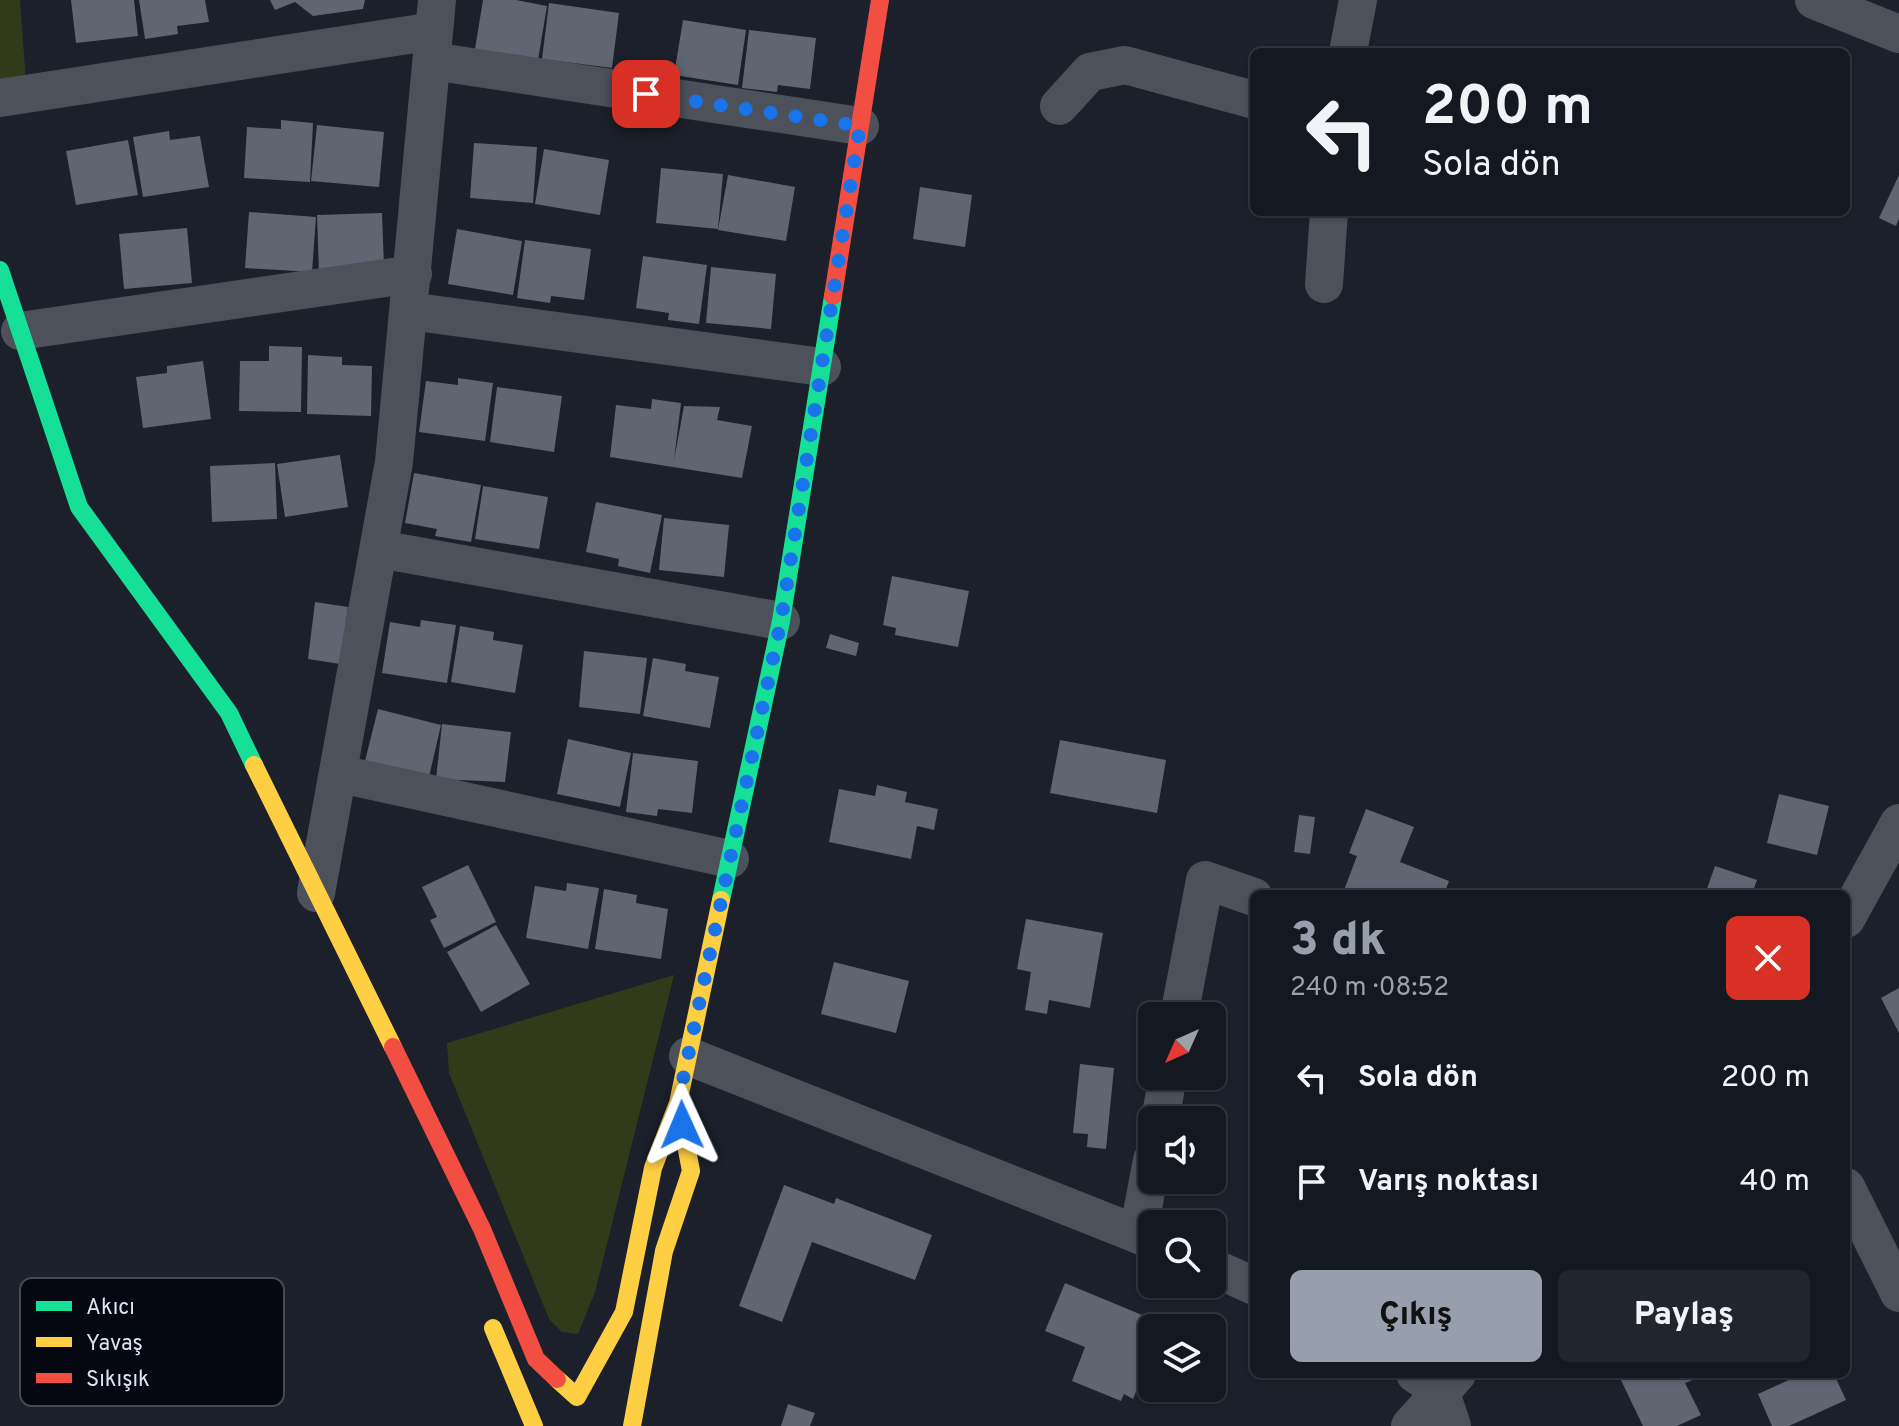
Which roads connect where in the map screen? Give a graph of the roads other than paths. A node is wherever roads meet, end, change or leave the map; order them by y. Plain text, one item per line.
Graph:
1 (880, 0) edge
2 (1358, 0) edge
3 (1814, 0) edge
4 (434, 31) edge
5 (1899, 34) edge
6 (1349, 48) edge
7 (0, 98) edge
8 (1250, 99) edge
9 (1059, 106) dead end
10 (860, 126) junction
11 (1329, 216) edge
12 (0, 270) edge
13 (413, 274) junction
14 (1324, 284) dead end
15 (409, 311) junction
16 (20, 331) junction
17 (822, 367) junction
18 (379, 549) junction
19 (781, 621) junction
20 (340, 774) junction
21 (1899, 823) edge
22 (730, 859) junction
23 (316, 893) junction
24 (1250, 896) edge
25 (1850, 912) edge
26 (1182, 1002) edge
27 (688, 1056) junction
28 (678, 1103) junction
29 (430, 1129) junction
30 (440, 1191) dead end
31 (1850, 1195) edge
32 (1138, 1234) edge
33 (1226, 1273) edge
34 (1250, 1284) edge
35 (1899, 1293) edge
36 (484, 1307) dead end
37 (1437, 1379) edge
38 (566, 1407) edge
39 (617, 1408) dead end
40 (534, 1426) edge
41 (630, 1426) edge
42 (1410, 1426) edge
43 (1452, 1426) edge

1 - 10 street
2 - 6 street
3 - 5 street
4 - 7 street
4 - 10 street
4 - 13 street
8 - 9 street
10 - 17 street
11 - 14 street
12 - 16 street
13 - 15 street
13 - 16 street
15 - 17 street
15 - 18 street
16 - 23 street
17 - 19 street
18 - 19 street
18 - 20 street
19 - 22 street
20 - 22 street
20 - 23 street
21 - 25 street
22 - 27 street
23 - 29 street
24 - 26 street
27 - 28 street
27 - 32 street
28 - 38 street
28 - 41 street
29 - 30 street
29 - 38 street
31 - 35 street
33 - 34 street
36 - 40 street
37 - 42 street
37 - 43 street
39 - 41 street

